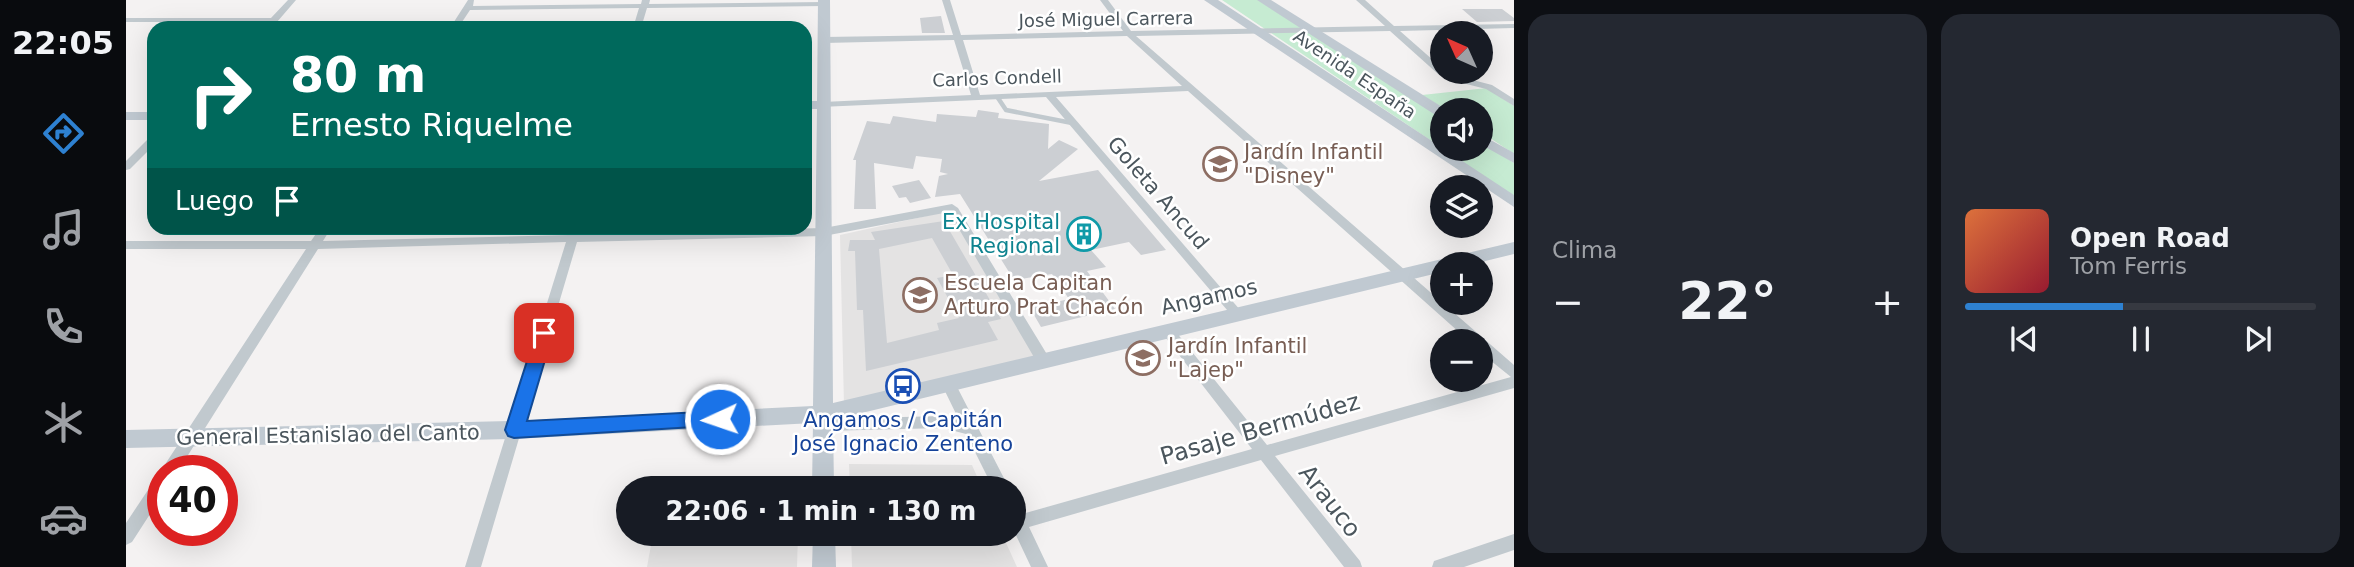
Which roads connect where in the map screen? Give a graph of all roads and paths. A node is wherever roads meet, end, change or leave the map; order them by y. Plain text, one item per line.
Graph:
1 (292, 0) edge
2 (472, 0) edge
3 (946, 0) edge
4 (1104, 0) edge
5 (1210, 0) edge
6 (1263, 0) edge
7 (1360, 0) edge
8 (824, 2) edge
9 (645, 3) edge
10 (729, 3) edge
11 (748, 3) edge
12 (546, 4) edge
13 (566, 4) edge
14 (467, 8) junction
15 (126, 20) edge
16 (274, 20) joint
17 (459, 21) edge
18 (639, 21) edge
19 (1514, 26) edge
20 (1391, 28) junction
21 (1309, 29) junction
22 (1257, 31) junction
23 (1129, 34) junction
24 (958, 38) junction
25 (824, 40) junction
26 (1190, 88) junction
27 (1050, 96) junction
28 (998, 98) junction
29 (977, 99) junction
30 (1514, 103) edge
31 (812, 105) edge
32 (823, 105) junction
33 (1430, 105) edge
34 (126, 116) edge
35 (147, 116) edge
36 (1072, 123) junction
37 (147, 146) edge
38 (1493, 146) edge
39 (1514, 159) edge
40 (126, 167) edge
41 (1514, 202) edge
42 (812, 232) edge
43 (824, 232) junction
44 (320, 235) edge
45 (515, 235) edge
46 (574, 235) edge
47 (126, 245) edge
48 (314, 245) junction
49 (1514, 248) edge
50 (1493, 253) edge
51 (1430, 269) edge
52 (1402, 276) junction
53 (1237, 314) junction
54 (1463, 329) edge
55 (1167, 330) junction
56 (1493, 355) edge
57 (1043, 360) junction
58 (1514, 373) edge
59 (1514, 383) edge
60 (949, 385) junction
61 (823, 420) junction
62 (970, 429) junction
63 (514, 430) junction
64 (190, 438) junction
65 (126, 439) edge
66 (1262, 451) junction
67 (179, 455) edge
68 (823, 476) edge
69 (995, 476) edge
70 (147, 505) edge
71 (1026, 514) edge
72 (126, 537) edge
73 (1026, 538) edge
74 (1514, 542) edge
75 (824, 546) edge
76 (473, 567) edge
77 (824, 567) edge
78 (1040, 567) edge
79 (1354, 567) edge
80 (1440, 567) edge

1 - 16 street
2 - 14 street
3 - 24 street
4 - 23 street
5 - 22 street, Avenida España
6 - 21 street, Avenida España
7 - 20 street
8 - 11 street
8 - 25 street
9 - 10 street
9 - 13 street
9 - 18 street
10 - 11 street
12 - 13 street
12 - 14 street
14 - 17 street
15 - 16 street
19 - 20 street, José Miguel Carrera
20 - 21 street, José Miguel Carrera
20 - 30 street
21 - 22 street, José Miguel Carrera
21 - 33 street, Avenida España
22 - 23 street, José Miguel Carrera
22 - 41 street, Avenida España
23 - 24 street, José Miguel Carrera
23 - 26 street
24 - 25 street, José Miguel Carrera
24 - 29 street
25 - 32 street
26 - 27 street, Carlos Condell
26 - 52 street
27 - 28 street, Carlos Condell
27 - 36 street, Goleta Ancud
28 - 29 street, Carlos Condell
28 - 36 lane
29 - 32 street, Carlos Condell
31 - 32 street, Carlos Condell
32 - 43 street
34 - 35 street
36 - 53 street, Goleta Ancud
37 - 40 street
38 - 39 street
42 - 43 street
43 - 57 street
43 - 61 street
44 - 48 street
45 - 48 street
46 - 63 street
47 - 48 street
48 - 64 street
49 - 50 street
51 - 52 street, Angamos
52 - 53 street, Angamos
52 - 54 street
53 - 55 street, Angamos
55 - 57 street, Angamos
55 - 66 street, Arauco
56 - 58 street
57 - 60 street, Angamos
59 - 66 street, Pasaje Bermúdez
60 - 61 street, Angamos
60 - 62 street
61 - 62 street
61 - 63 street, General Estanislao del Canto
61 - 68 street
62 - 69 street
63 - 64 street, General Estanislao del Canto
63 - 76 street
64 - 65 street, General Estanislao del Canto
64 - 67 street
66 - 71 street, Pasaje Bermúdez
66 - 79 street, Arauco
70 - 72 street
73 - 78 street
74 - 80 street
75 - 77 street

